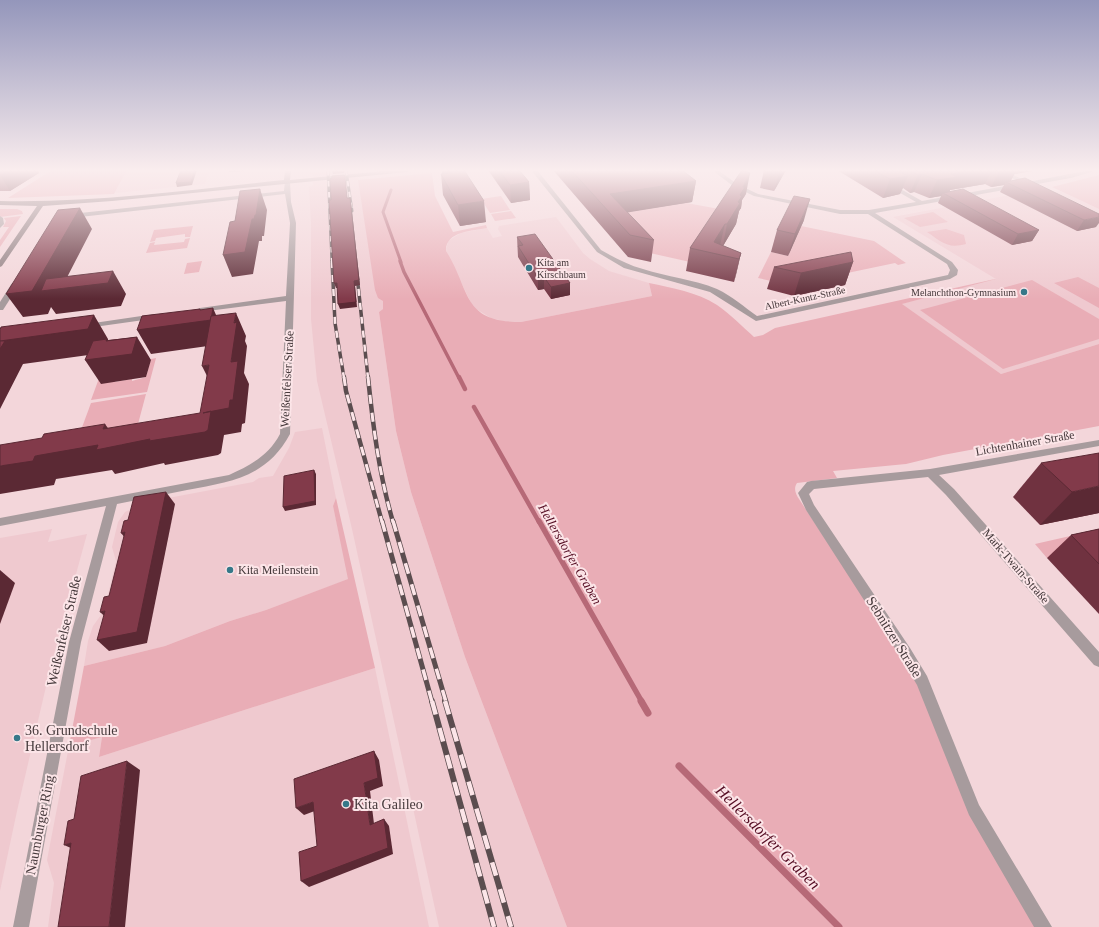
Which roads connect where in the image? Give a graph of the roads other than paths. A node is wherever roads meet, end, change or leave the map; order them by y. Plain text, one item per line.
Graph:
1 (35, 213) edge
2 (90, 213) edge
3 (291, 213) edge
4 (569, 213) edge
5 (871, 213) edge
6 (0, 218) edge
7 (63, 218) edge
8 (0, 226) edge
9 (0, 265) edge
10 (20, 276) edge
11 (291, 298) junction
12 (0, 308) edge
13 (193, 311) edge
14 (163, 315) edge
15 (79, 327) edge
16 (1099, 443) edge
17 (955, 469) joint
18 (930, 473) junction
19 (113, 500) junction
20 (0, 522) edge
21 (1099, 661) edge
22 (59, 722) joint
23 (20, 927) edge
24 (1044, 927) edge

1 - 9 street
2 - 7 street
3 - 11 street, Weißenfelser Straße
4 - 5 street, Albert-Kuntz-Straße
6 - 8 street
10 - 12 street
11 - 13 street
11 - 19 street, Weißenfelser Straße
14 - 15 street
16 - 17 street, Lichtenhainer Straße
17 - 18 street, Sebnitzer Straße
18 - 21 street, Mark-Twain-Straße
18 - 24 street, Sebnitzer Straße
19 - 20 street, Weißenfelser Straße
19 - 22 street, Weißenfelser Straße
22 - 23 street, Naumburger Ring

